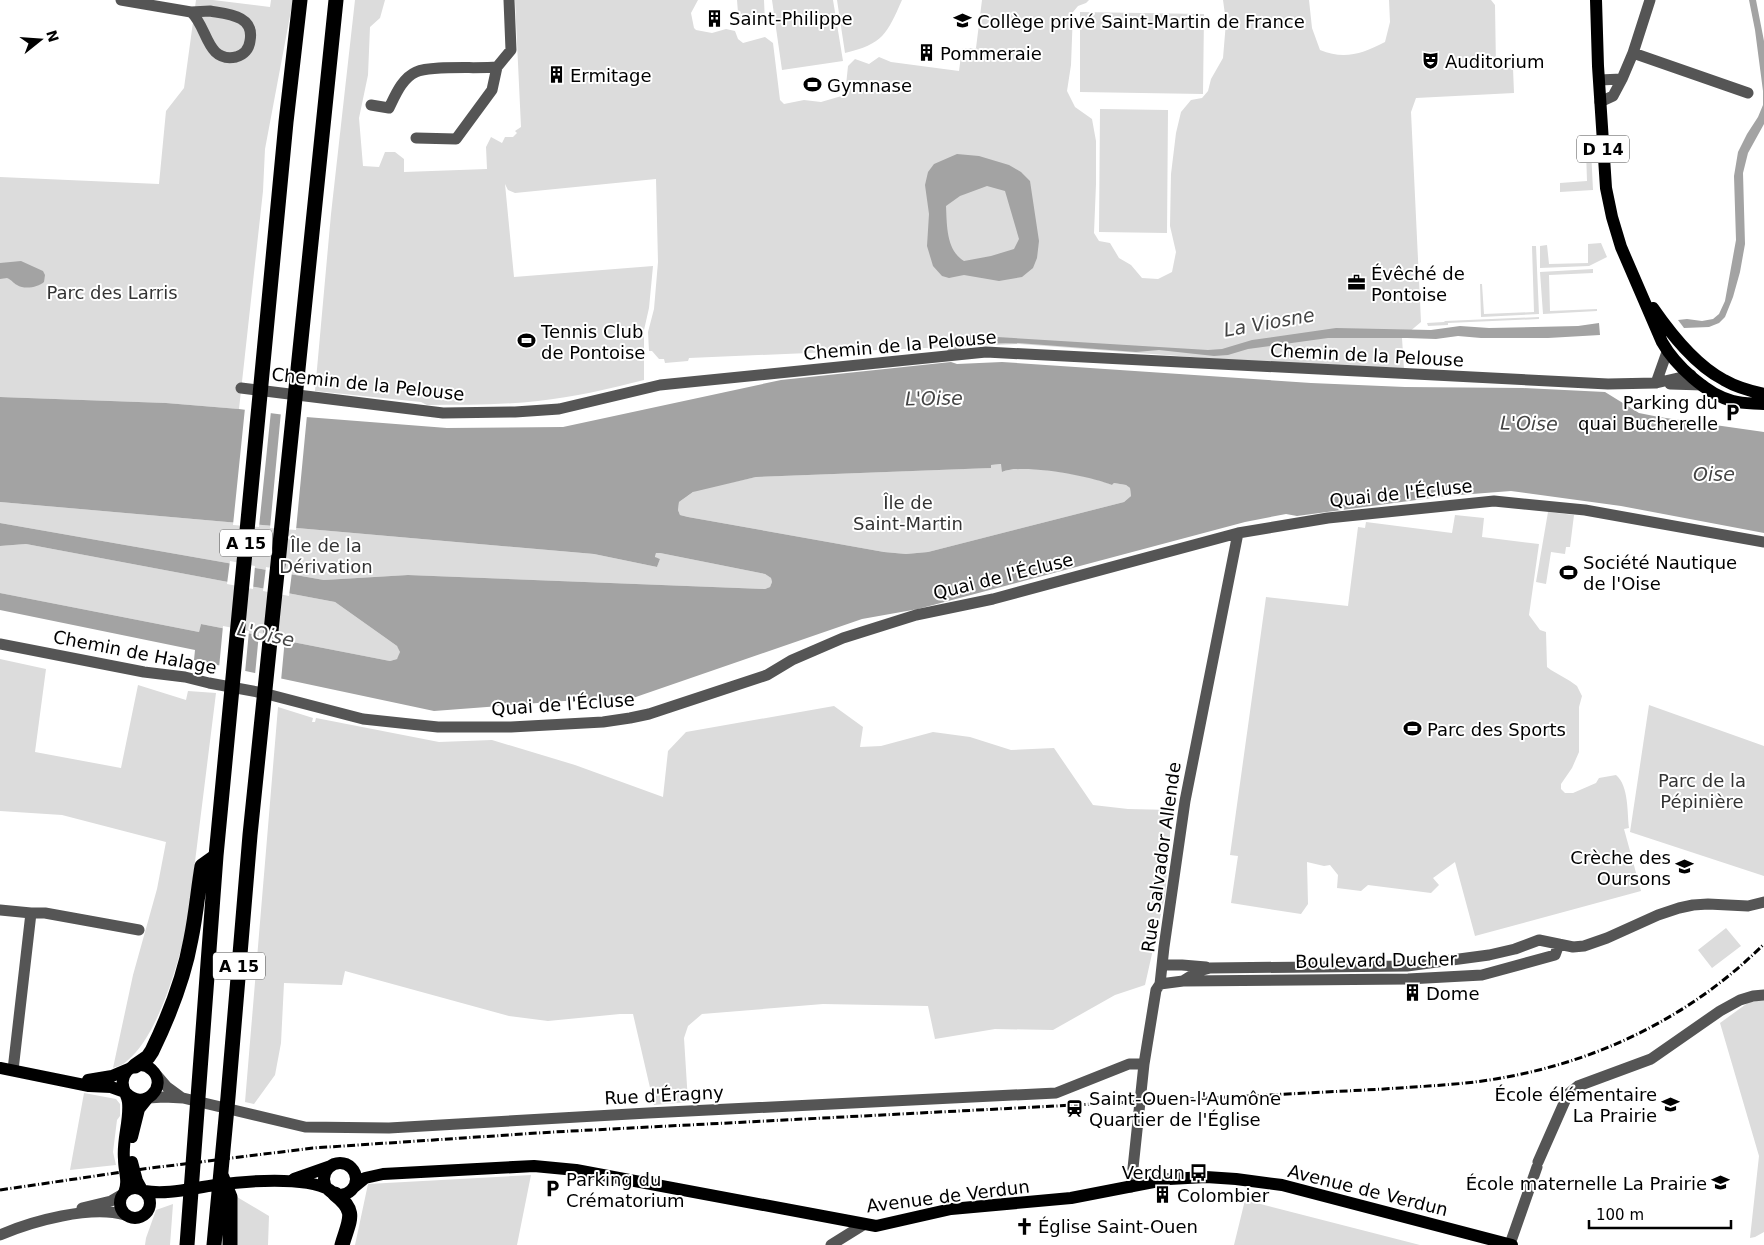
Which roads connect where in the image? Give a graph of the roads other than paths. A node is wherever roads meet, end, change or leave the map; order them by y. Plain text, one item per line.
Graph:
1 (121, 0) edge
2 (300, 0) edge
3 (336, 0) edge
4 (509, 0) edge
5 (1596, 0) edge
6 (1650, 0) edge
7 (191, 12) junction
8 (1633, 53) junction
9 (497, 68) junction
10 (1599, 80) junction
11 (1622, 80) junction
12 (1748, 93) dead end
13 (1600, 102) junction
14 (371, 106) dead end
15 (416, 138) dead end
16 (1642, 292) junction
17 (1667, 352) junction
18 (1702, 364) junction
19 (1691, 375) junction
20 (1656, 382) junction
21 (1703, 385) junction
22 (241, 388) dead end
23 (1764, 394) edge
24 (1764, 404) edge
25 (1238, 533) junction
26 (1764, 542) edge
27 (0, 644) edge
28 (263, 693) joint
29 (216, 856) junction
30 (1764, 902) edge
31 (0, 910) edge
32 (31, 913) junction
33 (139, 930) dead end
34 (1559, 944) junction
35 (1509, 951) junction
36 (1163, 965) junction
37 (1512, 967) junction
38 (1210, 968) junction
39 (1183, 981) junction
40 (1160, 984) junction
41 (1764, 996) edge
42 (1144, 1064) junction
43 (133, 1067) junction
44 (0, 1068) edge
45 (14, 1070) junction
46 (154, 1073) junction
47 (73, 1081) junction
48 (126, 1093) junction
49 (148, 1098) junction
50 (183, 1098) junction
51 (331, 1166) junction
52 (349, 1166) junction
53 (383, 1174) junction
54 (284, 1181) junction
55 (1131, 1186) junction
56 (354, 1187) junction
57 (143, 1190) junction
58 (332, 1192) junction
59 (123, 1194) junction
60 (189, 1197) junction
61 (224, 1199) junction
62 (148, 1212) junction
63 (125, 1215) junction
64 (863, 1225) junction
65 (0, 1228) edge
66 (0, 1234) edge
67 (187, 1245) edge
68 (214, 1245) edge
69 (230, 1245) edge
70 (342, 1245) edge
71 (831, 1245) edge
72 (1511, 1245) edge

1 - 7 street
2 - 29 highway, A 15
3 - 61 highway, A 15
4 - 9 street
5 - 10 main road, D 14
6 - 8 street
7 - 7 street
8 - 11 street
8 - 12 street
9 - 14 street
9 - 15 street
10 - 11 street
10 - 13 main road, D 14
11 - 13 street
13 - 16 main road, D 14
16 - 17 main road, D 14
16 - 18 main road, D 14
17 - 19 main road, D 14
17 - 20 street
18 - 19 main road
18 - 23 main road, D 14
19 - 20 street, Chemin de la Pelouse
19 - 21 main road, D 14
20 - 21 street, Chemin de la Pelouse
20 - 22 street, Chemin de la Pelouse
21 - 24 main road, D 14
25 - 26 street, Quai de l'Écluse
25 - 28 street, Quai de l'Écluse
25 - 36 street, Rue Salvador Allende
27 - 28 street, Chemin de Halage
29 - 43 highway
29 - 60 highway, A 15
30 - 34 street, Boulevard Ducher
31 - 32 street
32 - 33 street
32 - 45 street
34 - 35 street, Boulevard Ducher
34 - 37 street, Boulevard Ducher
35 - 37 street
35 - 38 street, Boulevard Ducher
36 - 38 street, Boulevard Ducher
36 - 40 street, Rue Salvador Allende
37 - 39 street, Boulevard Ducher
38 - 39 street, Boulevard Ducher
39 - 40 street, Boulevard Ducher
40 - 42 street, Rue Salvador Allende
41 - 72 street
42 - 50 street, Rue d'Éragny
42 - 55 street, Rue Salvador Allende
43 - 46 main road
43 - 47 main road
43 - 48 main road
44 - 45 main road
45 - 47 main road
46 - 49 main road
46 - 50 street, Rue d'Éragny
47 - 48 main road
48 - 49 main road
48 - 59 main road
49 - 50 street, Rue d'Éragny
49 - 57 main road
51 - 52 main road
51 - 54 main road
51 - 58 main road
52 - 53 main road, Avenue de Verdun
52 - 56 main road
53 - 56 main road, Avenue de Verdun
53 - 64 main road, Avenue de Verdun
54 - 58 main road
54 - 60 main road
55 - 64 main road, Avenue de Verdun
55 - 72 main road, Avenue de Verdun
56 - 58 main road
57 - 59 main road
57 - 60 main road
57 - 62 main road
58 - 70 highway
59 - 63 main road
59 - 65 street
60 - 62 main road
60 - 67 highway, A 15
61 - 68 highway, A 15
61 - 69 highway
62 - 63 main road
63 - 66 street
64 - 71 street

